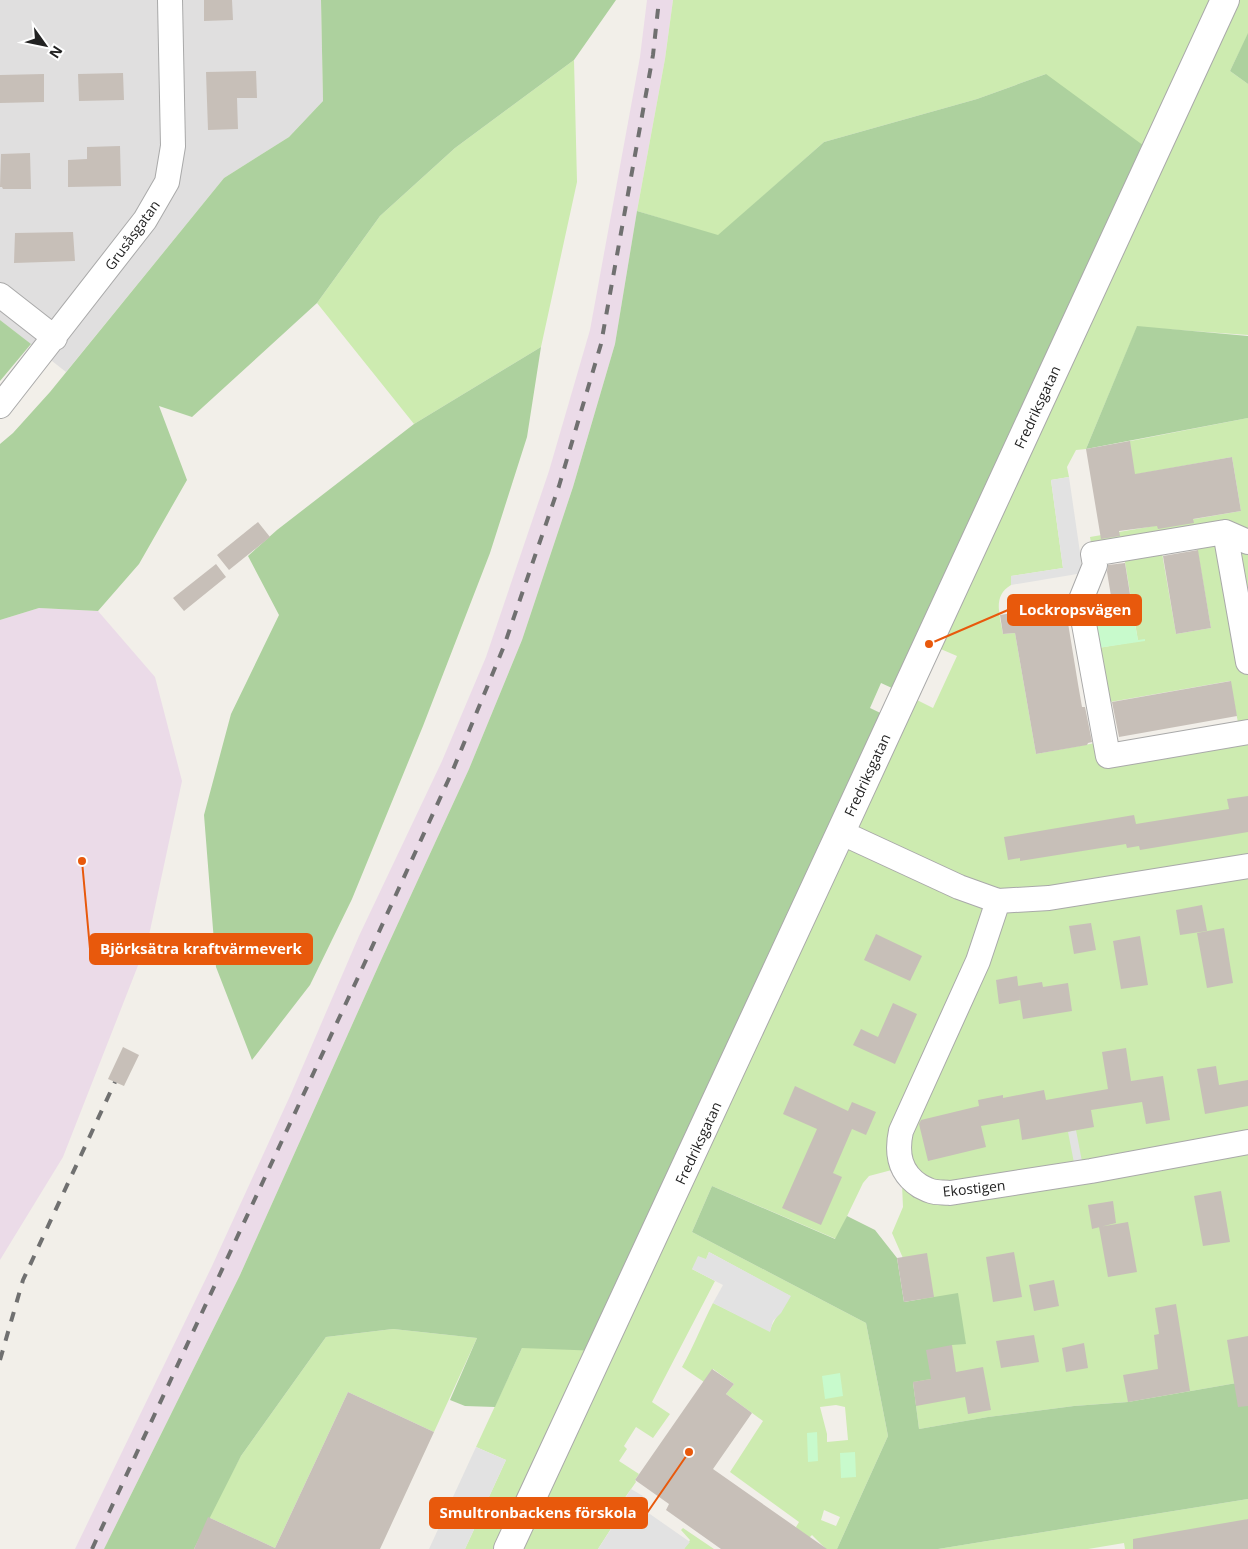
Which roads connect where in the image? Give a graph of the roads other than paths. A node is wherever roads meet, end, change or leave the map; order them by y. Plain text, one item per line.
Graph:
1 (170, 0) edge
2 (1225, 0) edge
3 (0, 295) edge
4 (55, 338) junction
5 (0, 406) edge
6 (1225, 532) junction
7 (1248, 542) edge
8 (1248, 662) edge
9 (1248, 732) edge
10 (840, 832) junction
11 (1248, 866) edge
12 (998, 901) junction
13 (1248, 1142) edge
14 (508, 1549) edge

1 - 4 street, Grusåsgatan
2 - 10 street, Fredriksgatan
3 - 4 street
4 - 5 street, Grusåsgatan
6 - 7 street
6 - 8 street
6 - 9 street
10 - 12 street
10 - 14 street, Fredriksgatan
11 - 12 street
12 - 13 street, Ekostigen

